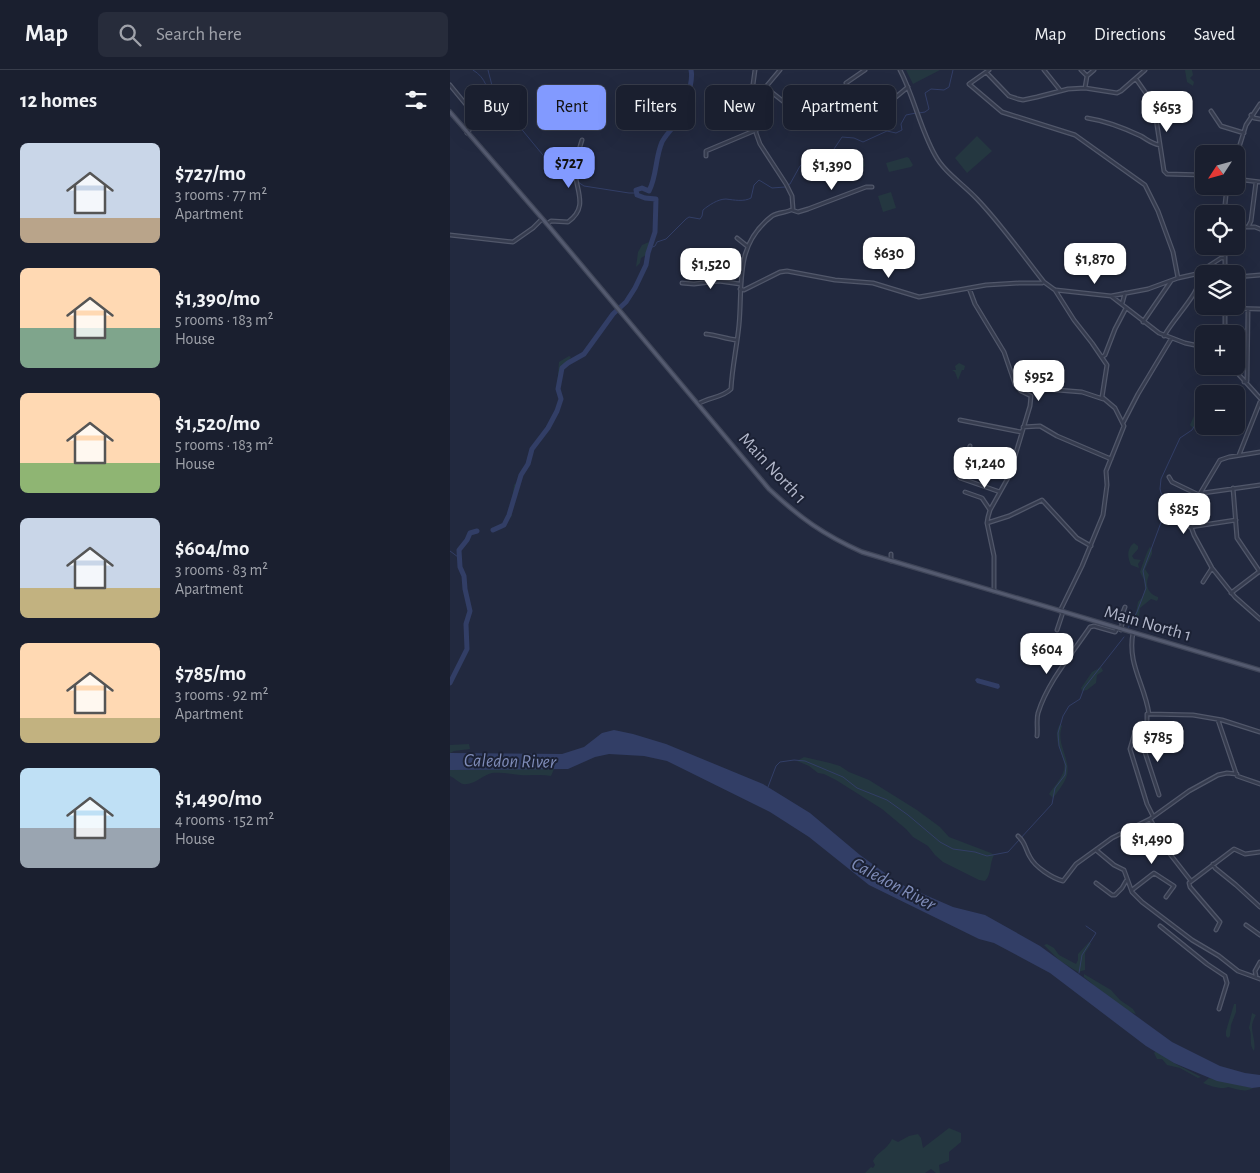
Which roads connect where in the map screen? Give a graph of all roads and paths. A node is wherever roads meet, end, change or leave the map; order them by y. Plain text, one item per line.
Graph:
1 (755, 70) edge
2 (780, 70) edge
3 (865, 70) edge
4 (900, 70) edge
5 (1044, 70) edge
6 (1081, 70) edge
7 (1094, 70) edge
8 (1145, 70) edge
9 (988, 71) edge
10 (1087, 76) junction
11 (1136, 79) junction
12 (846, 83) dead end
13 (450, 85) edge
14 (753, 85) edge
15 (767, 85) edge
16 (908, 88) junction
17 (1085, 88) junction
18 (1060, 90) junction
19 (773, 93) edge
20 (896, 98) edge
21 (783, 101) edge
22 (1260, 104) edge
23 (1211, 111) dead end
24 (450, 112) edge
25 (1251, 115) junction
26 (1088, 118) dead end
27 (1260, 119) edge
28 (756, 130) joint
29 (467, 132) junction
30 (1244, 133) junction
31 (582, 140) dead end
32 (1160, 145) junction
33 (1240, 145) edge
34 (706, 156) dead end
35 (1195, 175) edge
36 (1245, 180) edge
37 (1256, 182) junction
38 (1260, 182) edge
39 (872, 186) dead end
40 (792, 210) junction
41 (542, 219) junction
42 (547, 224) junction
43 (1248, 227) joint
44 (1260, 229) edge
45 (450, 235) edge
46 (737, 238) dead end
47 (747, 246) junction
48 (1225, 258) joint
49 (1211, 265) edge
50 (1225, 265) edge
51 (1195, 274) edge
52 (1260, 275) edge
53 (1245, 276) edge
54 (1178, 278) junction
55 (1171, 281) junction
56 (1044, 282) junction
57 (682, 283) dead end
58 (740, 284) junction
59 (969, 288) junction
60 (740, 289) junction
61 (1195, 289) edge
62 (1055, 290) junction
63 (1126, 293) junction
64 (1111, 296) junction
65 (1122, 304) junction
66 (1126, 308) junction
67 (1245, 309) edge
68 (1248, 309) junction
69 (1260, 309) edge
70 (1143, 322) junction
71 (706, 334) dead end
72 (1164, 336) junction
73 (1171, 339) junction
74 (737, 340) junction
75 (1195, 345) edge
76 (1102, 357) junction
77 (1238, 375) edge
78 (1042, 379) dead end
79 (1244, 382) junction
80 (1260, 398) edge
81 (1103, 399) junction
82 (1260, 402) edge
83 (698, 404) junction
84 (960, 420) dead end
85 (1123, 423) junction
86 (1023, 427) junction
87 (1021, 432) junction
88 (970, 446) dead end
89 (1260, 452) edge
90 (1239, 455) junction
91 (1111, 459) junction
92 (1169, 477) dead end
93 (1260, 485) edge
94 (1232, 488) junction
95 (965, 492) dead end
96 (1000, 492) junction
97 (1200, 494) junction
98 (990, 510) junction
99 (1236, 520) junction
100 (987, 523) junction
101 (1190, 527) junction
102 (1091, 546) junction
103 (891, 554) dead end
104 (891, 561) junction
105 (1212, 568) junction
106 (1260, 571) edge
107 (1203, 582) dead end
108 (994, 592) junction
109 (1231, 593) junction
110 (1125, 607) dead end
111 (1062, 612) junction
112 (1260, 619) edge
113 (1119, 629) junction
114 (1057, 630) dead end
115 (1133, 633) junction
116 (1260, 670) edge
117 (1148, 714) junction
118 (1218, 720) junction
119 (1138, 729) junction
120 (1147, 730) junction
121 (1260, 732) edge
122 (1037, 736) dead end
123 (1168, 741) dead end
124 (1236, 774) junction
125 (1260, 784) edge
126 (1159, 795) dead end
127 (1153, 816) junction
128 (1150, 819) junction
129 (1020, 837) dead end
130 (1096, 850) junction
131 (1260, 852) edge
132 (1213, 864) junction
133 (1128, 881) junction
134 (1191, 881) junction
135 (1096, 883) dead end
136 (1132, 890) junction
137 (1166, 897) dead end
138 (1260, 907) edge
139 (1246, 925) dead end
140 (1160, 926) dead end
141 (1216, 930) dead end
142 (1260, 935) edge
143 (1260, 962) edge
144 (1256, 976) junction
145 (1260, 978) edge
146 (1219, 1009) dead end

1 - 14 street
2 - 15 street
3 - 12 street
4 - 16 street
5 - 18 street
6 - 10 street
7 - 10 street
8 - 11 street
9 - 18 street
9 - 54 street
10 - 17 street
11 - 17 street
11 - 32 street
13 - 29 street
16 - 20 street
16 - 56 street
17 - 18 street
19 - 21 street
22 - 25 street
23 - 30 street
24 - 29 main road, Main North 1
25 - 27 street
25 - 30 street
26 - 32 street
28 - 34 street
28 - 40 street
29 - 41 main road, Main North 1
30 - 33 street
31 - 42 street
32 - 35 street
36 - 37 street
37 - 38 street
37 - 43 street
39 - 40 street
40 - 47 street
41 - 42 main road, Main North 1
41 - 45 street
42 - 83 main road, Main North 1
43 - 44 street
46 - 47 street
47 - 58 street
48 - 49 street
48 - 50 street
51 - 54 street
52 - 53 street
54 - 55 street
55 - 63 street
55 - 70 street
56 - 59 street
56 - 62 street
57 - 58 street
58 - 60 street
59 - 60 street
59 - 86 street
60 - 74 street
61 - 72 street
62 - 64 street
62 - 76 street
63 - 64 street
63 - 65 street
64 - 65 street
65 - 66 street
66 - 70 street
66 - 76 street
67 - 68 street
68 - 69 street
68 - 79 street
70 - 72 street
71 - 74 street
72 - 73 street
73 - 75 street
73 - 85 street
74 - 83 street
76 - 81 street
77 - 79 street
78 - 81 street
79 - 80 street
81 - 85 street
82 - 90 street
83 - 104 main road, Main North 1
84 - 87 street
85 - 91 street
86 - 87 street
86 - 91 street
87 - 96 street
88 - 96 street
89 - 90 street
90 - 97 street
91 - 102 street
92 - 97 street
93 - 94 street
94 - 97 street
94 - 99 street
95 - 98 street
96 - 98 street
97 - 101 street
98 - 100 street
99 - 101 street
99 - 106 street
100 - 102 street
100 - 108 street
101 - 105 street
102 - 111 street
103 - 104 street
104 - 108 main road, Main North 1
105 - 107 street
105 - 109 street
106 - 109 street
108 - 111 main road, Main North 1
109 - 112 street
110 - 113 street
111 - 113 main road, Main North 1
111 - 114 street
113 - 115 main road, Main North 1
113 - 122 street
115 - 116 main road, Main North 1
115 - 117 street
117 - 118 street
117 - 120 street
118 - 121 street
118 - 124 street
119 - 120 street
119 - 126 street
119 - 127 street
120 - 123 street
124 - 125 street
124 - 127 street
127 - 128 street
128 - 130 street
128 - 134 street
129 - 130 street
130 - 133 street
131 - 132 street
132 - 134 street
132 - 138 street
133 - 135 street
133 - 136 street
134 - 141 street
136 - 137 street
136 - 144 street
139 - 142 street
140 - 146 street
143 - 144 street
144 - 145 street

